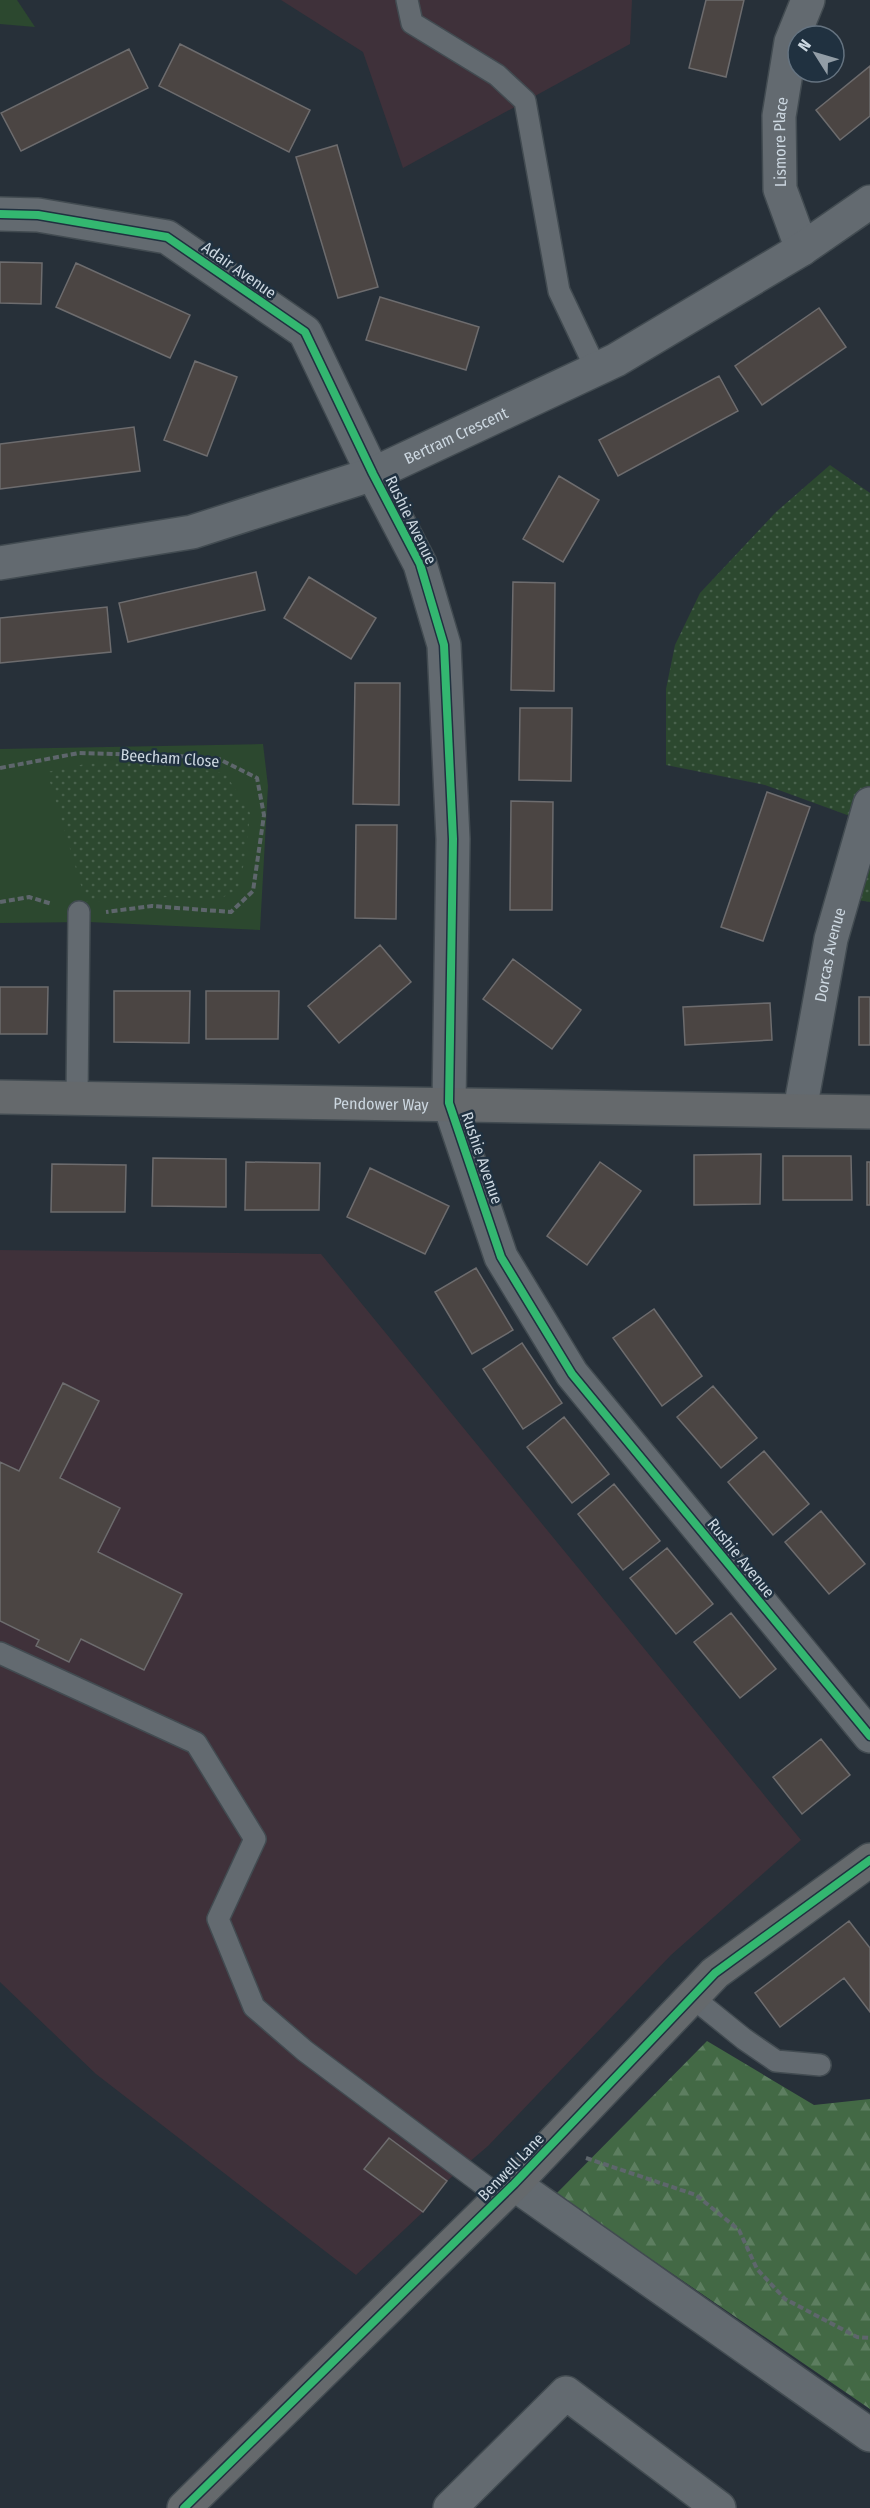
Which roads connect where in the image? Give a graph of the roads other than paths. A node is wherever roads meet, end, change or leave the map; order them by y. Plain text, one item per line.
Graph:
1 (407, 0) edge
2 (808, 0) edge
3 (870, 202) edge
4 (0, 214) edge
5 (802, 249) junction
6 (596, 369) junction
7 (373, 474) junction
8 (0, 563) edge
9 (870, 804) edge
10 (79, 912) road end
11 (0, 1097) edge
12 (77, 1097) junction
13 (449, 1103) junction
14 (800, 1110) junction
15 (870, 1112) edge
16 (0, 1653) edge
17 (870, 1736) edge
18 (870, 1860) edge
19 (692, 1996) junction
20 (820, 2065) dead end
21 (507, 2191) junction
22 (870, 2434) edge
23 (184, 2508) edge
24 (450, 2508) edge
25 (719, 2508) edge

1 - 6 lane
2 - 5 street, Lismore Place
3 - 5 street, Bertram Crescent
4 - 7 street, Adair Avenue
5 - 6 street, Bertram Crescent
6 - 7 street, Bertram Crescent
7 - 8 street, Bertram Crescent
7 - 13 street, Rushie Avenue
9 - 14 street, Dorcas Avenue
10 - 12 lane
11 - 12 main road, Pendower Way
12 - 13 main road, Pendower Way
13 - 14 main road, Pendower Way
13 - 17 street, Rushie Avenue
14 - 15 main road, Pendower Way
16 - 21 lane
18 - 19 main road, Benwell Lane
19 - 20 lane
19 - 21 main road, Benwell Lane
21 - 22 street
21 - 23 main road, Benwell Lane
24 - 25 street

